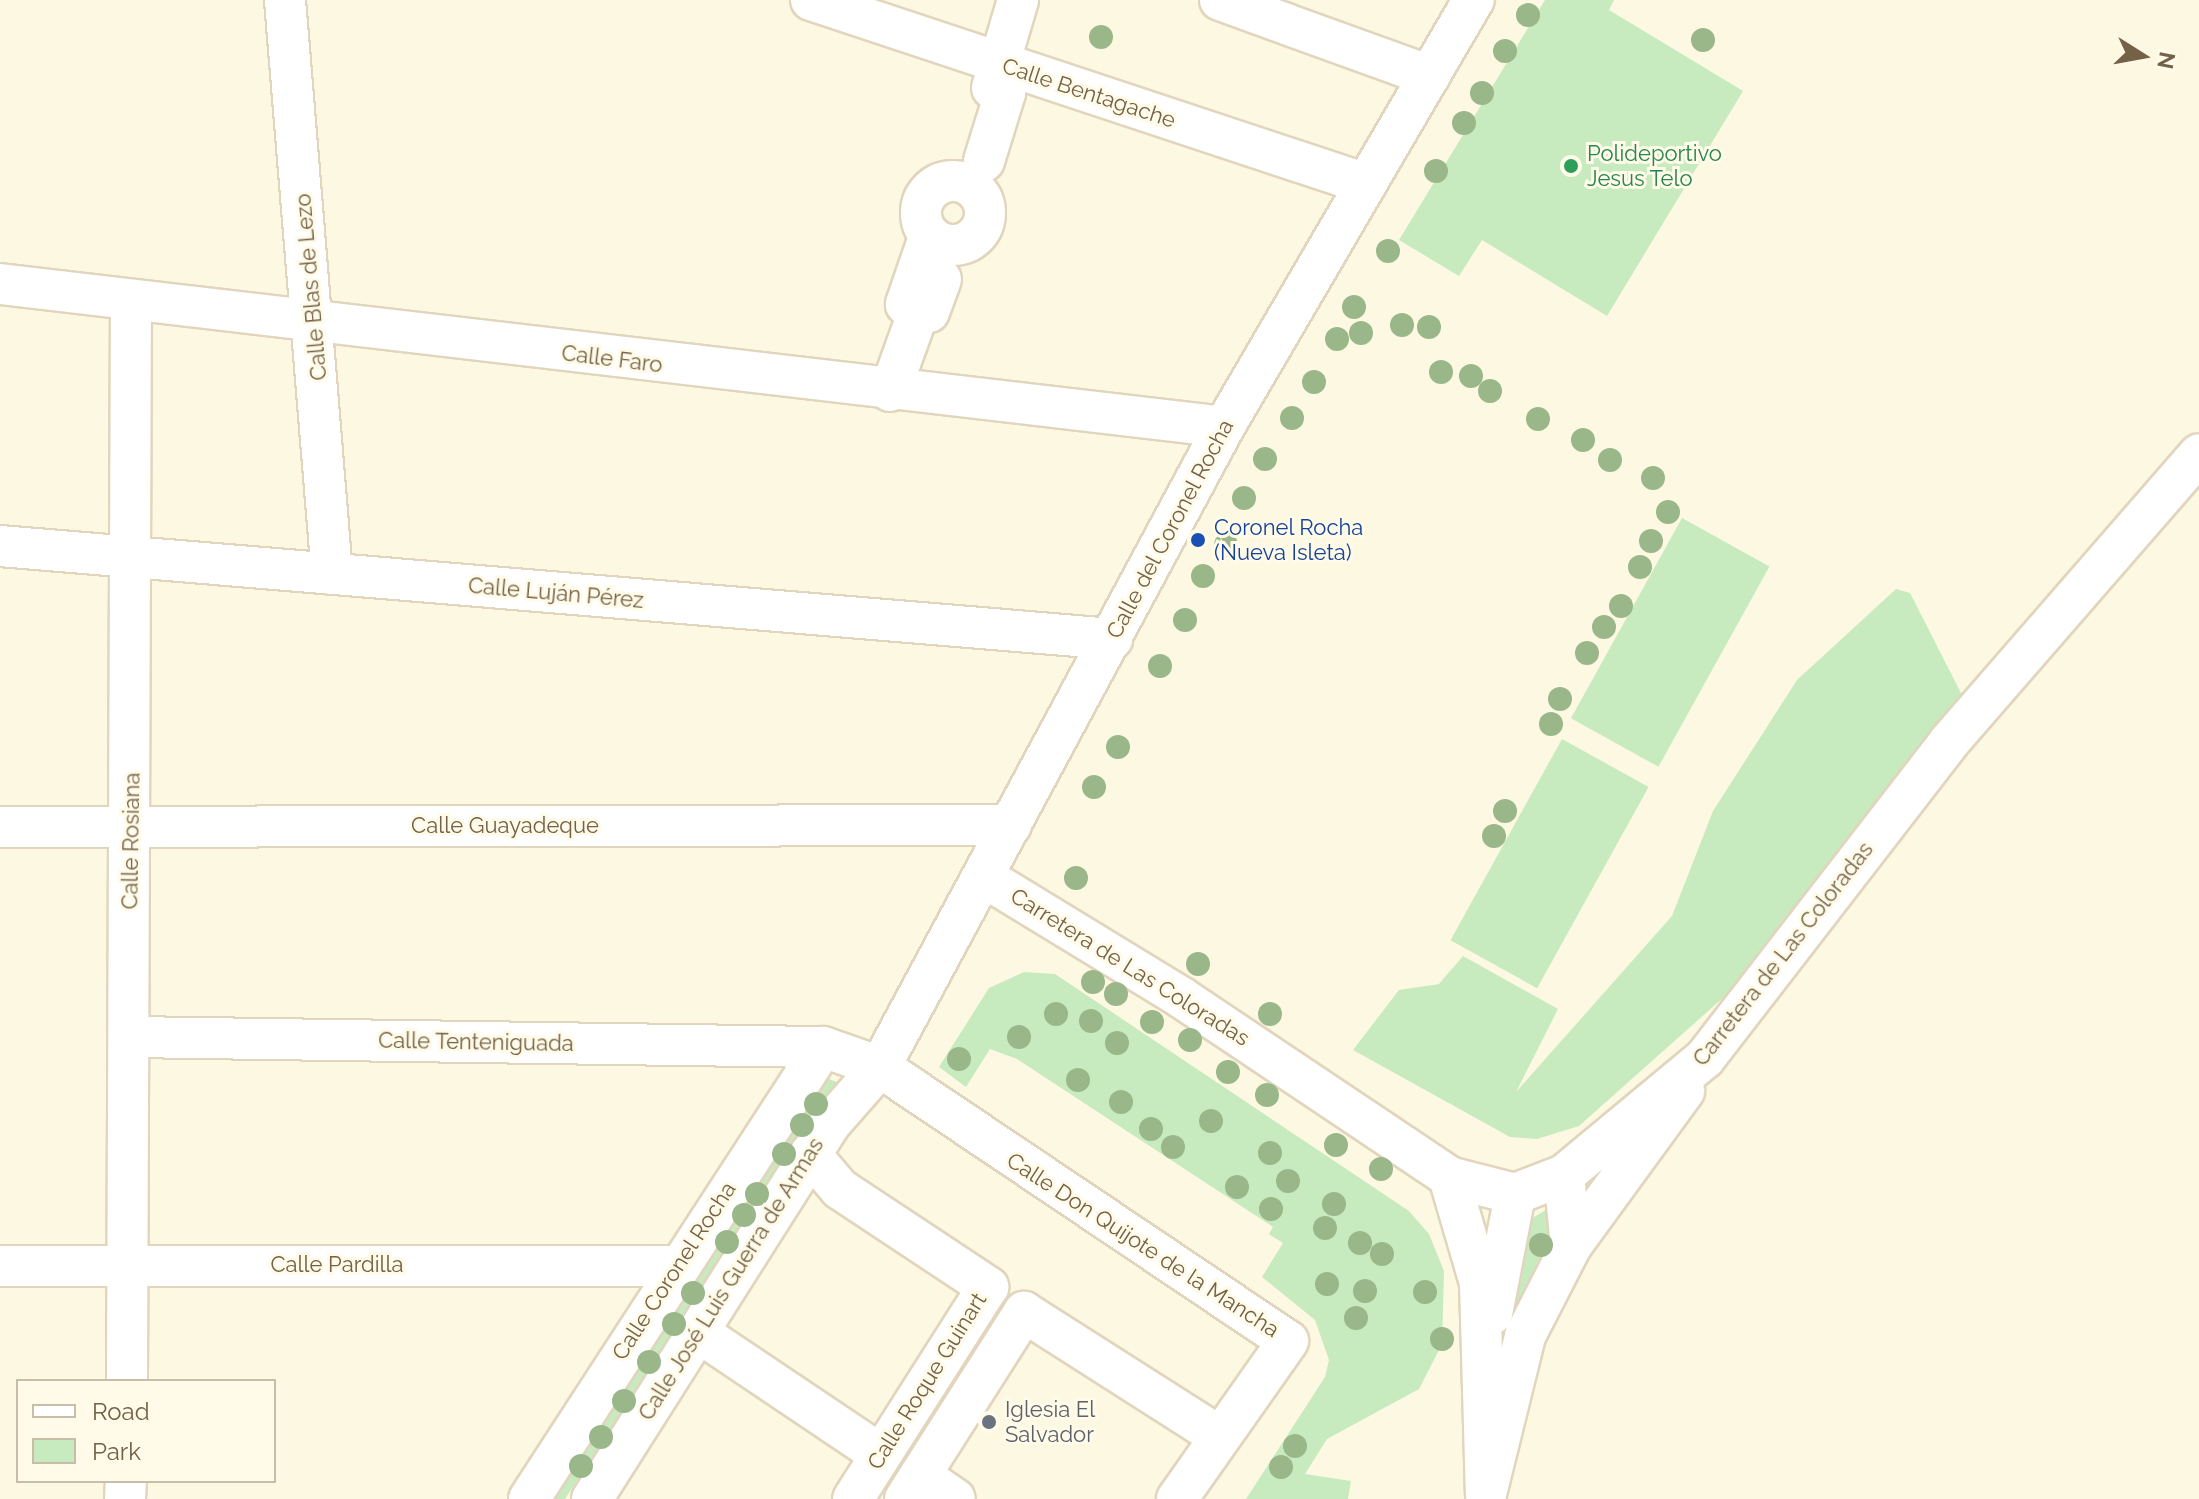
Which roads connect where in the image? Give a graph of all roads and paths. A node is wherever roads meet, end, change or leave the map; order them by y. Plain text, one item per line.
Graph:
1 (285, 0) edge
2 (811, 0) edge
3 (1018, 0) edge
4 (1220, 0) edge
5 (1474, 0) edge
6 (1430, 76) junction
7 (981, 129) junction
8 (1366, 184) junction
9 (0, 284) edge
10 (131, 301) junction
11 (315, 322) junction
12 (890, 391) junction
13 (1224, 427) junction
14 (2199, 454) edge
15 (0, 546) edge
16 (131, 559) junction
17 (332, 574) junction
18 (1112, 639) junction
19 (1011, 825) junction
20 (0, 827) edge
21 (132, 828) junction
22 (984, 877) junction
23 (129, 1037) junction
24 (823, 1047) junction
25 (1705, 1058) junction
26 (880, 1067) junction
27 (810, 1154) junction
28 (1564, 1175) junction
29 (1449, 1177) junction
30 (1515, 1194) junction
31 (1571, 1246) junction
32 (129, 1265) junction
33 (0, 1266) edge
34 (675, 1266) junction
35 (698, 1332) junction
36 (1482, 1369) junction
37 (127, 1379) edge
38 (1219, 1436) junction
39 (881, 1455) junction
40 (912, 1487) edge
41 (604, 1495) edge
42 (1485, 1497) edge
43 (529, 1499) edge
44 (853, 1499) edge
45 (955, 1499) edge
46 (1177, 1499) edge

1 - 11 street, Calle Blas de Lezo
2 - 7 street, Calle Bentagache
3 - 7 street
4 - 6 street
5 - 6 street, Calle del Coronel Rocha
6 - 8 street, Calle del Coronel Rocha
7 - 8 street, Calle Bentagache
7 - 12 street
8 - 13 street, Calle del Coronel Rocha
9 - 10 street, Calle Faro
10 - 11 street, Calle Faro
10 - 16 street, Calle Rosiana
11 - 12 street, Calle Faro
11 - 17 street, Calle Blas de Lezo
12 - 13 street, Calle Faro
13 - 18 street, Calle del Coronel Rocha
14 - 25 street, Carretera de Las Coloradas
15 - 16 street, Calle Luján Pérez
16 - 17 street, Calle Luján Pérez
16 - 21 street, Calle Rosiana
17 - 18 street, Calle Luján Pérez
18 - 19 street, Calle del Coronel Rocha
19 - 21 street, Calle Guayadeque
19 - 22 street, Calle del Coronel Rocha
20 - 21 street, Calle Guayadeque
21 - 23 street, Calle Rosiana
22 - 26 street, Calle del Coronel Rocha
22 - 29 street, Carretera de Las Coloradas
23 - 24 street, Calle Tenteniguada
23 - 32 street, Calle Rosiana
24 - 26 street, Calle Tenteniguada
24 - 34 street, Calle Coronel Rocha
25 - 28 street, Carretera de Las Coloradas
25 - 31 street
26 - 27 street, Calle José Luis Guerra de Armas
26 - 38 street, Calle Don Quijote de la Mancha
27 - 35 street, Calle José Luis Guerra de Armas
27 - 39 street, Calle Roque Guinart
28 - 30 street, Carretera de Las Coloradas
28 - 31 street
29 - 30 street, Carretera de Las Coloradas
29 - 36 street
30 - 36 street
31 - 42 street
32 - 33 street, Calle Pardilla
32 - 34 street, Calle Pardilla
32 - 37 street, Calle Rosiana
34 - 43 street, Calle Coronel Rocha
35 - 39 street
35 - 41 street, Calle José Luis Guerra de Armas
36 - 42 street
38 - 40 street
38 - 46 street, Calle Don Quijote de la Mancha
39 - 44 street, Calle Roque Guinart
40 - 45 street

